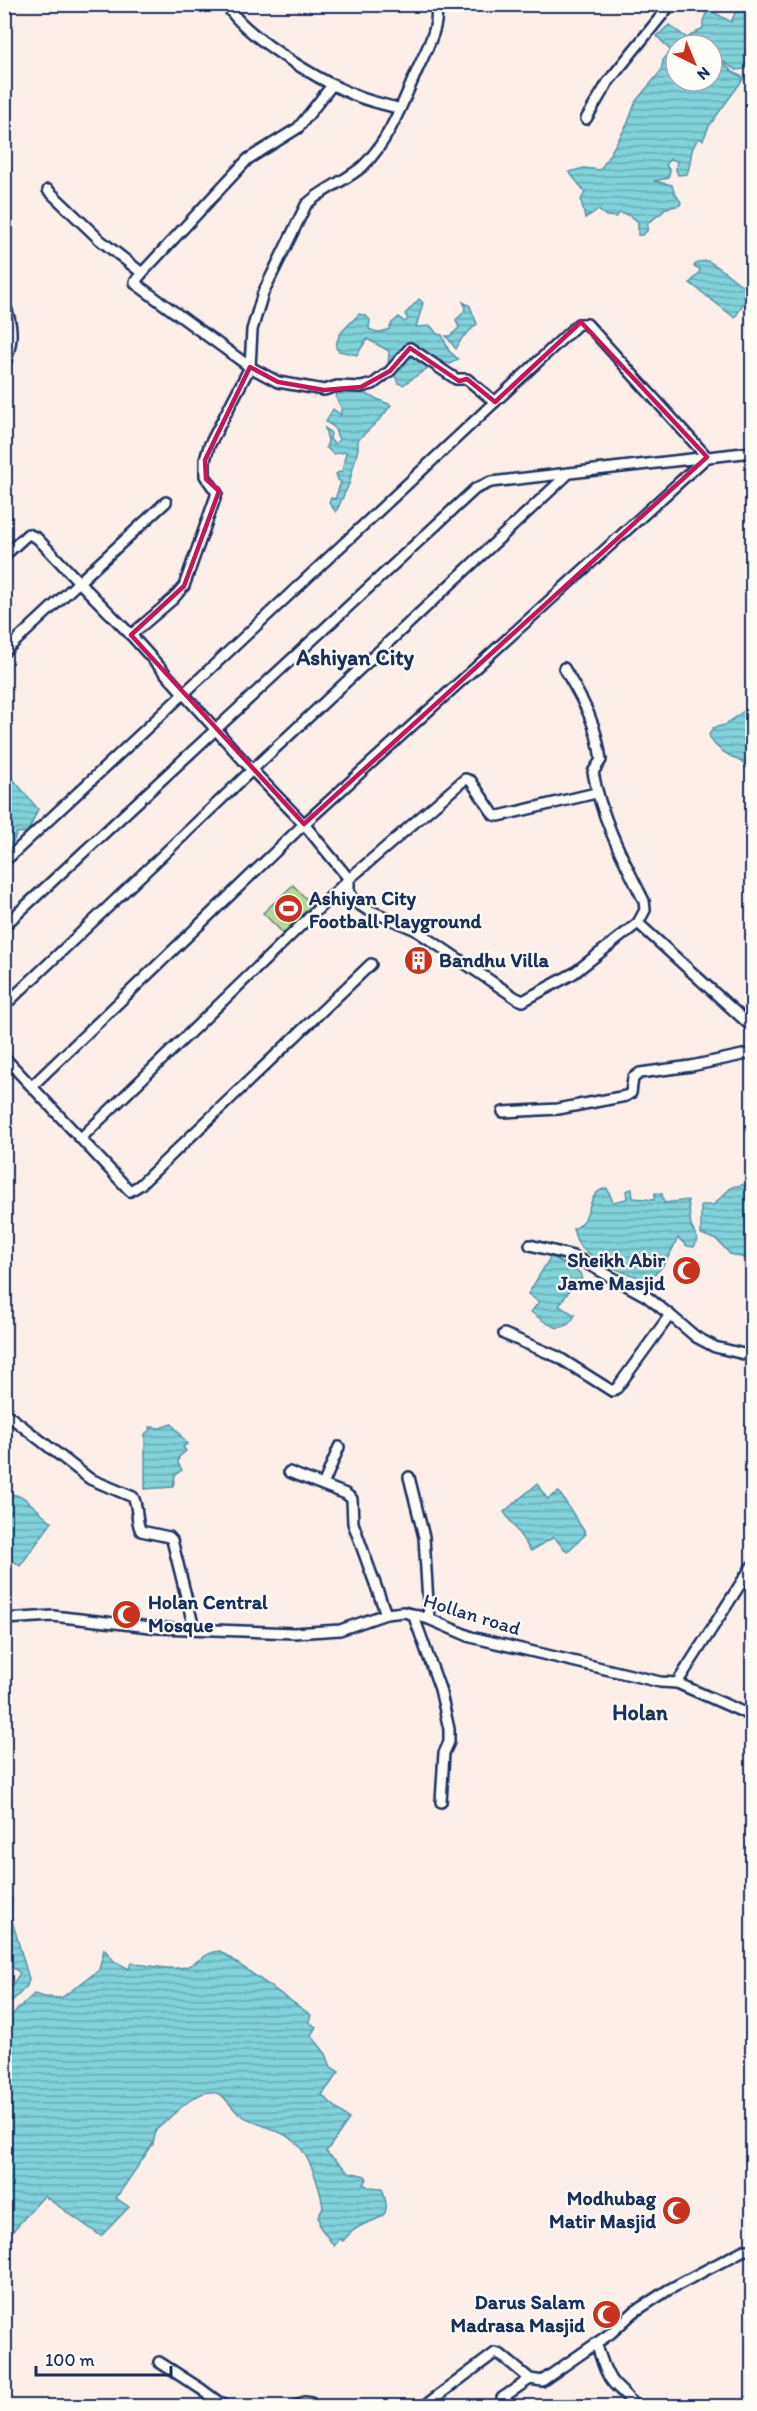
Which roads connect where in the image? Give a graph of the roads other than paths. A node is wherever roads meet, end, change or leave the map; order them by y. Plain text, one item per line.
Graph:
1 (226, 4) edge
2 (436, 4) edge
3 (671, 4) edge
4 (333, 84) junction
5 (400, 109) junction
6 (586, 119) dead end
7 (48, 190) dead end
8 (141, 273) junction
9 (4, 303) edge
10 (4, 366) edge
11 (250, 368) junction
12 (495, 402) junction
13 (753, 452) edge
14 (707, 457) junction
15 (567, 475) junction
16 (166, 502) dead end
17 (4, 556) edge
18 (79, 582) junction
19 (131, 635) junction
20 (4, 652) edge
21 (564, 668) dead end
22 (183, 694) junction
23 (216, 730) junction
24 (252, 770) junction
25 (596, 793) junction
26 (304, 824) junction
27 (4, 862) edge
28 (349, 879) junction
29 (638, 923) junction
30 (4, 926) edge
31 (371, 964) dead end
32 (4, 1006) edge
33 (753, 1026) edge
34 (753, 1053) edge
35 (4, 1057) edge
36 (32, 1086) junction
37 (503, 1112) dead end
38 (81, 1138) junction
39 (530, 1245) dead end
40 (670, 1314) junction
41 (504, 1334) dead end
42 (753, 1356) edge
43 (4, 1413) edge
44 (339, 1447) dead end
45 (289, 1472) dead end
46 (409, 1477) dead end
47 (323, 1485) junction
48 (753, 1566) edge
49 (386, 1614) junction
50 (413, 1614) junction
51 (4, 1619) edge
52 (429, 1619) junction
53 (194, 1628) junction
54 (676, 1683) junction
55 (753, 1716) edge
56 (441, 1802) dead end
57 (753, 2250) edge
58 (596, 2343) junction
59 (159, 2362) dead end
60 (530, 2379) junction
61 (224, 2406) edge
62 (296, 2406) edge
63 (313, 2406) edge
64 (424, 2406) edge
65 (506, 2406) edge
66 (634, 2406) edge

1 - 4 street
2 - 5 street
3 - 6 street
4 - 5 street
4 - 8 street
5 - 11 street
7 - 8 street
8 - 11 street
9 - 10 street
11 - 12 street
11 - 19 street
12 - 14 street
12 - 22 street
13 - 14 street
14 - 15 street
14 - 26 street
15 - 23 street
15 - 24 street
16 - 18 street
17 - 18 street
18 - 19 street
18 - 20 street
19 - 22 street
21 - 25 street
22 - 23 street
22 - 27 street
23 - 24 street
23 - 30 street
24 - 26 street
24 - 32 street
25 - 28 street
25 - 29 street
26 - 28 street
26 - 36 street
28 - 29 street
28 - 38 street
29 - 33 street
31 - 38 street
34 - 37 street
35 - 36 street
36 - 38 street
39 - 40 street
40 - 41 street
40 - 42 street
43 - 53 street
44 - 47 street
45 - 47 street
46 - 52 street
47 - 49 street
48 - 54 street
49 - 50 street, Hollan road
49 - 53 street, Hollan road
50 - 52 street, Hollan road
50 - 56 street
51 - 53 street, Hollan road
52 - 54 street, Hollan road
54 - 55 street, Hollan road
57 - 58 street
58 - 60 street
58 - 66 street
59 - 61 street
60 - 64 street
60 - 65 street
62 - 63 street

